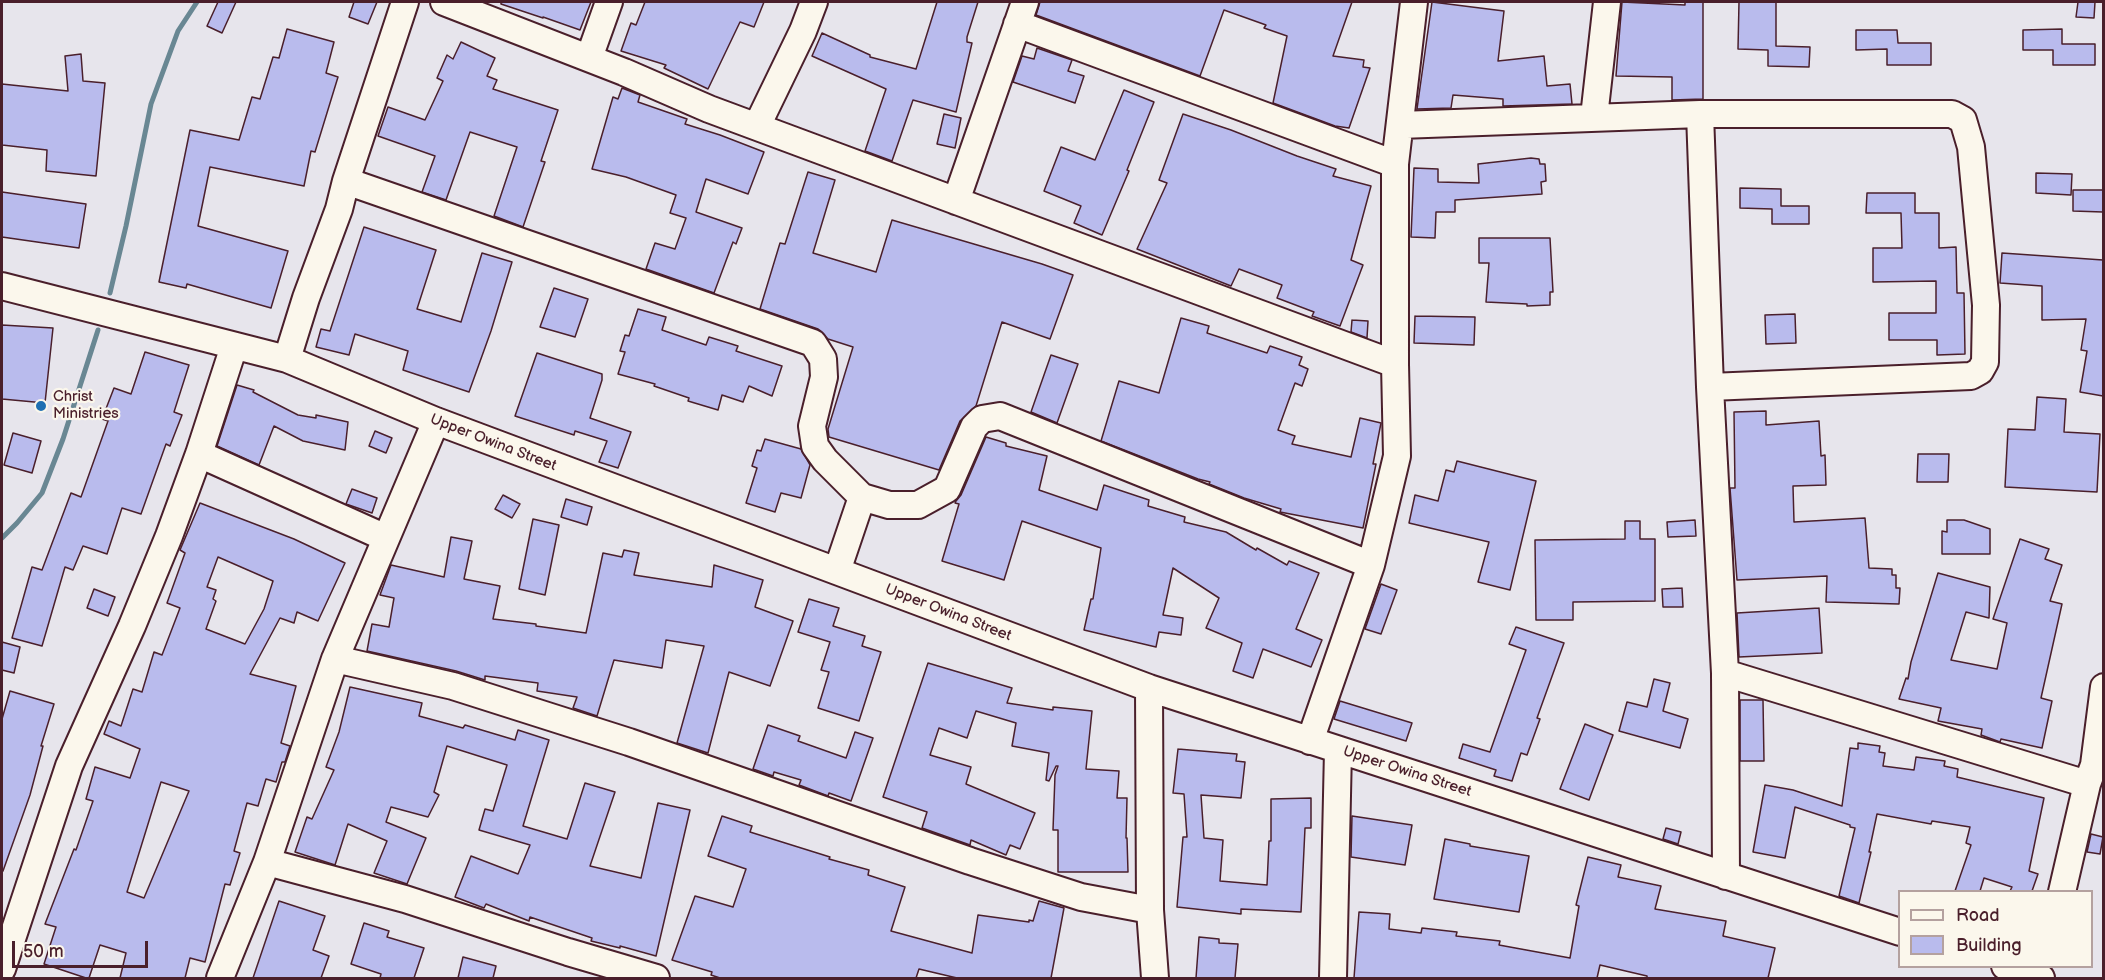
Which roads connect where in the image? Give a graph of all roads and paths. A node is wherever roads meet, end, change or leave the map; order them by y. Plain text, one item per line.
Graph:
1 (405, 2) edge
2 (444, 2) edge
3 (609, 2) edge
4 (814, 2) edge
5 (1414, 2) edge
6 (1607, 2) edge
7 (1021, 13) edge
8 (589, 58) junction
9 (1700, 114) junction
10 (1594, 117) junction
11 (1400, 125) junction
12 (757, 126) junction
13 (1395, 164) junction
14 (346, 181) junction
15 (956, 201) junction
16 (2, 286) edge
17 (234, 346) junction
18 (287, 359) junction
19 (1395, 364) junction
20 (1710, 387) junction
21 (436, 422) junction
22 (199, 454) junction
23 (861, 498) junction
24 (386, 538) junction
25 (1371, 565) junction
26 (837, 571) junction
27 (335, 659) junction
28 (1725, 673) junction
29 (2103, 687) edge
30 (1149, 688) junction
31 (1310, 741) junction
32 (1338, 750) junction
33 (2095, 772) edge
34 (267, 862) junction
35 (1726, 876) junction
36 (2062, 890) edge
37 (1150, 910) junction
38 (1898, 932) edge
39 (2011, 968) edge
40 (2, 969) edge
41 (220, 978) edge
42 (656, 978) edge
43 (1155, 978) edge
44 (1333, 978) edge
45 (2042, 978) edge

1 - 14 street
2 - 8 street
3 - 8 street
4 - 12 street
5 - 11 street
6 - 10 street
7 - 13 street
7 - 15 street
8 - 12 street
9 - 10 street
9 - 20 street
9 - 20 street
10 - 11 street
11 - 13 street
12 - 15 street
13 - 19 street
14 - 18 street
14 - 23 street
15 - 19 street
16 - 17 street, Upper Owina Street
17 - 18 street, Upper Owina Street
17 - 22 street
18 - 21 street, Upper Owina Street
19 - 25 street
20 - 28 street
21 - 24 street
21 - 26 street, Upper Owina Street
22 - 24 street
22 - 40 street
23 - 25 street
23 - 26 street
24 - 27 street
25 - 31 street
26 - 30 street, Upper Owina Street
27 - 34 street
27 - 37 street
28 - 33 street
28 - 35 street
29 - 33 street
30 - 31 street, Upper Owina Street
30 - 37 street
31 - 32 street, Upper Owina Street
32 - 35 street, Upper Owina Street
32 - 44 street
33 - 36 street
34 - 41 street
34 - 42 street
35 - 38 street, Upper Owina Street
37 - 43 street
39 - 45 street

